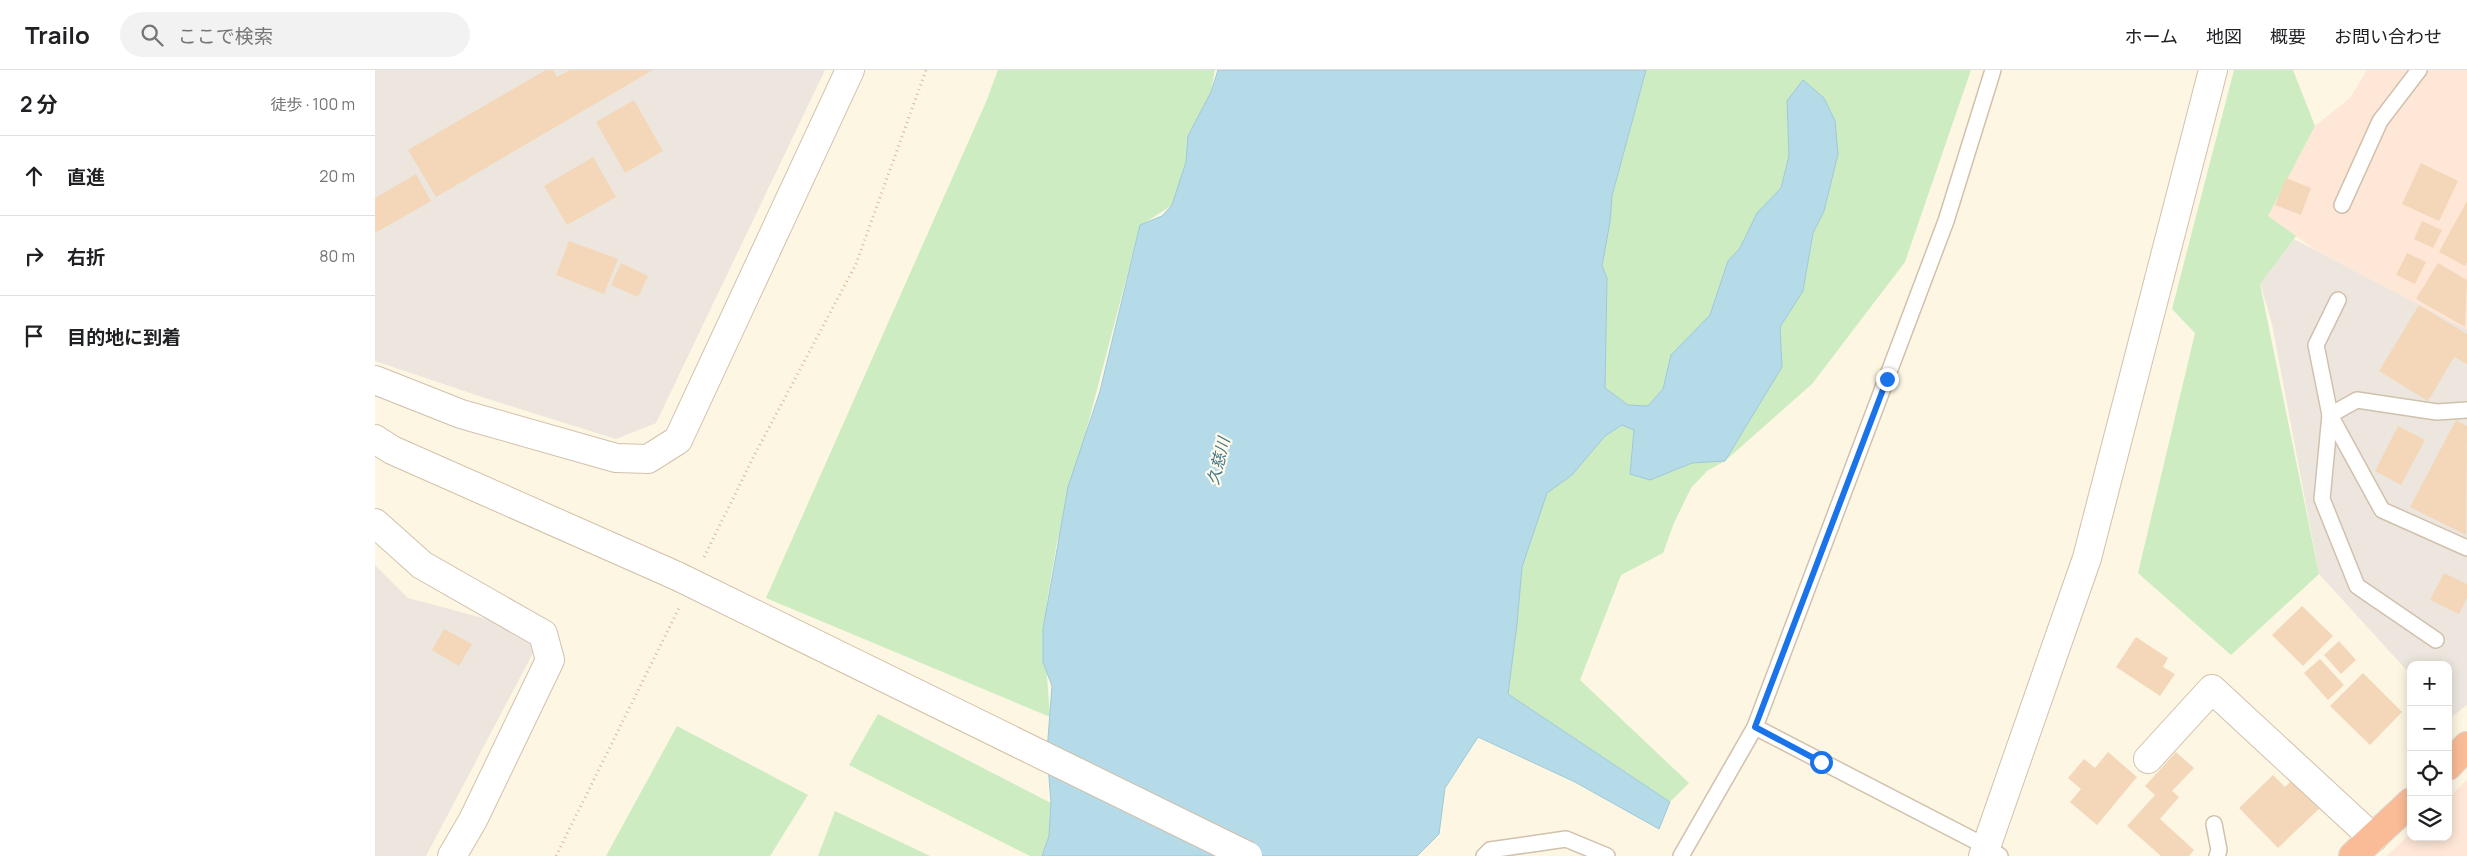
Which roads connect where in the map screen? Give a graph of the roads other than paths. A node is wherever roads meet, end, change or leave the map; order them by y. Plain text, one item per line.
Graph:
1 (850, 70) edge
2 (1993, 70) edge
3 (2213, 70) edge
4 (2419, 70) edge
5 (2341, 205) dead end
6 (2338, 300) dead end
7 (375, 380) edge
8 (2467, 410) edge
9 (2330, 416) junction
10 (375, 439) edge
11 (375, 523) edge
12 (2467, 548) edge
13 (2436, 640) dead end
14 (1755, 727) junction
15 (2467, 746) edge
16 (2148, 759) dead end
17 (2452, 762) edge
18 (2407, 806) edge
19 (2215, 824) dead end
20 (2363, 847) edge
21 (1990, 853) edge
22 (452, 856) edge
23 (1247, 856) edge
24 (1484, 856) edge
25 (1607, 856) edge
26 (1681, 856) edge
27 (2217, 856) edge

1 - 7 street
2 - 14 lane
3 - 21 street
4 - 5 lane
6 - 9 lane
8 - 9 lane
9 - 12 lane
9 - 13 lane
10 - 23 street, bridge
11 - 22 street
14 - 21 lane
14 - 26 lane
15 - 17 highway
16 - 20 street
18 - 20 highway
19 - 27 lane
24 - 25 lane

